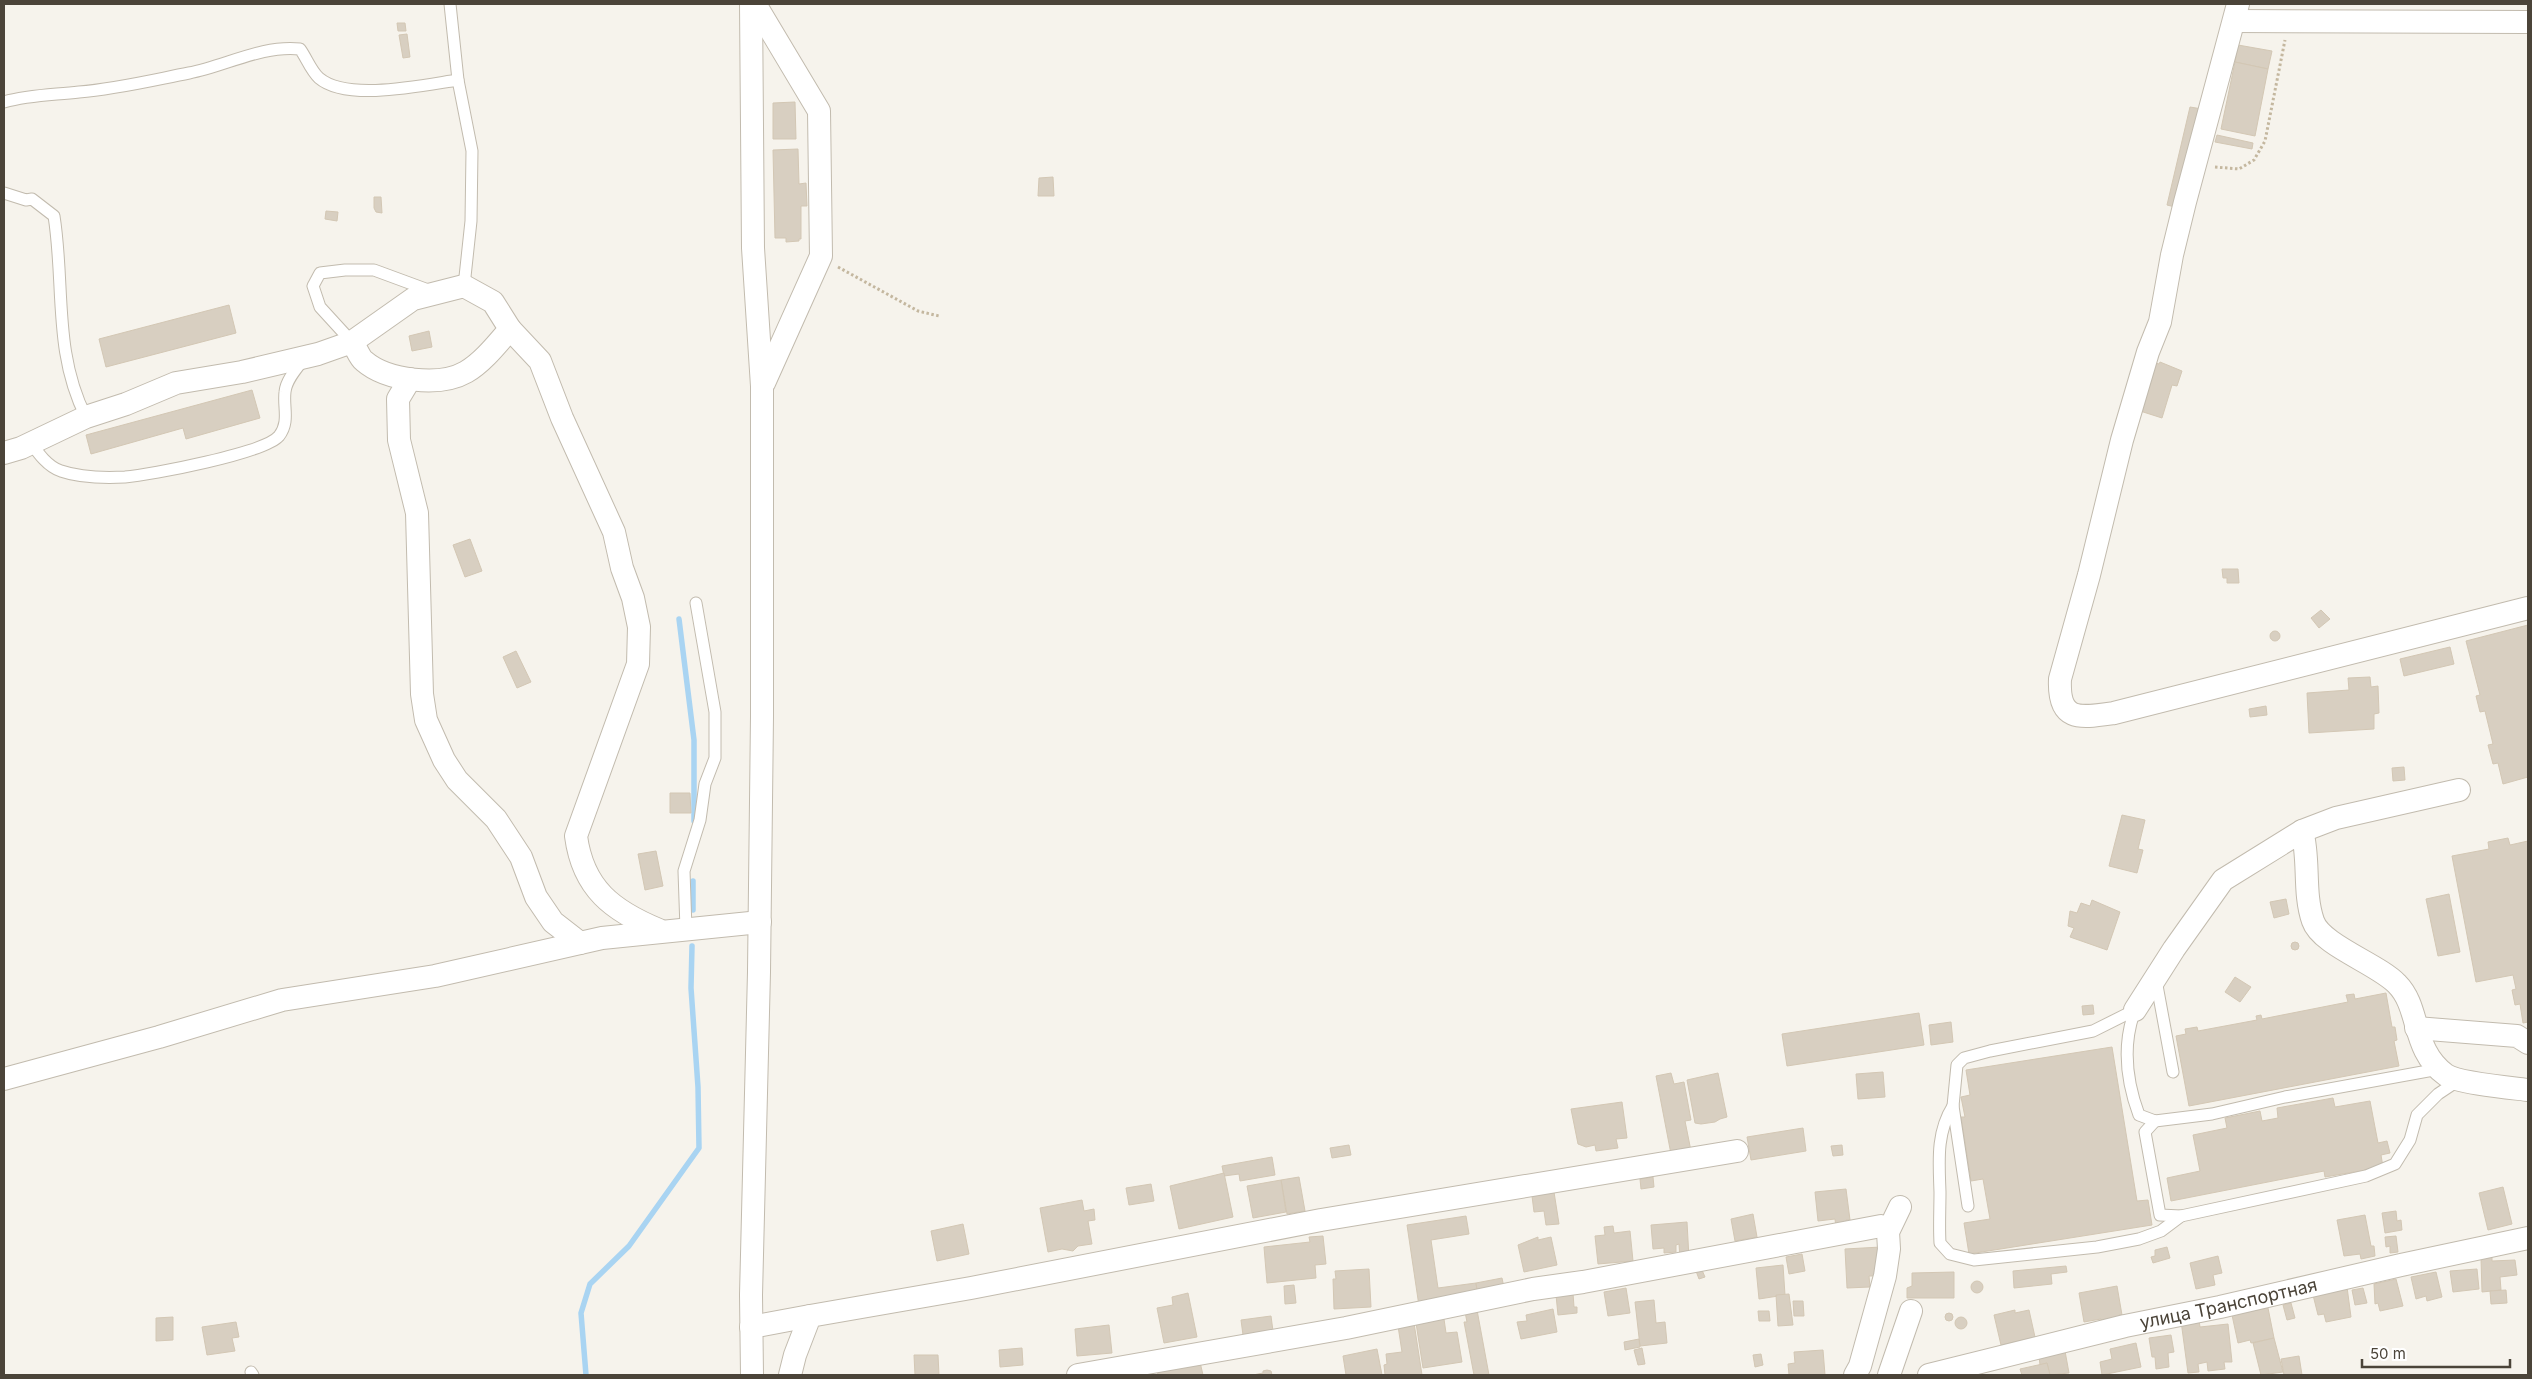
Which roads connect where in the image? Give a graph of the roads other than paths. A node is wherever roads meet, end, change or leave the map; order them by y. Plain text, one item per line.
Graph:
1 (450, 4) edge
2 (751, 4) edge
3 (756, 4) edge
4 (2236, 12) edge
5 (2528, 22) edge
6 (458, 80) junction
7 (4, 102) edge
8 (4, 193) edge
9 (464, 286) junction
10 (440, 294) junction
11 (510, 329) junction
12 (352, 342) junction
13 (305, 358) junction
14 (410, 378) junction
15 (762, 386) junction
16 (86, 418) junction
17 (30, 443) junction
18 (4, 453) edge
19 (696, 603) dead end
20 (2528, 608) edge
21 (2459, 790) dead end
22 (2302, 831) junction
23 (760, 922) junction
24 (686, 929) junction
25 (662, 931) junction
26 (580, 943) junction
27 (2156, 980) junction
28 (2135, 1010) junction
29 (2416, 1028) junction
30 (2528, 1043) edge
31 (2439, 1068) junction
32 (2173, 1072) dead end
33 (4, 1079) edge
34 (2474, 1081) junction
35 (2528, 1090) edge
36 (1953, 1106) junction
37 (2139, 1115) junction
38 (2155, 1122) junction
39 (2145, 1132) junction
40 (1737, 1151) dead end
41 (1968, 1206) dead end
42 (1900, 1207) dead end
43 (2160, 1215) junction
44 (2181, 1216) junction
45 (2161, 1231) junction
46 (1888, 1232) junction
47 (2528, 1238) edge
48 (1911, 1311) dead end
49 (810, 1316) junction
50 (751, 1327) junction
51 (752, 1375) edge
52 (790, 1375) edge
53 (1078, 1375) edge
54 (1855, 1375) edge
55 (1889, 1375) edge
56 (1928, 1375) edge

1 - 6 lane
2 - 15 street
3 - 15 street
4 - 5 street
4 - 20 street
6 - 7 lane
6 - 9 lane
8 - 16 lane
9 - 10 street
9 - 11 street
10 - 12 street
10 - 12 lane
11 - 14 street
11 - 25 street
12 - 13 street
12 - 14 street
13 - 16 street
13 - 17 lane
14 - 26 street
15 - 23 street
16 - 17 street
17 - 18 street
19 - 24 lane
21 - 22 street
22 - 27 street
22 - 29 street
23 - 24 street
23 - 50 street
24 - 25 street
25 - 26 street
26 - 33 street
27 - 28 street
27 - 32 lane
28 - 36 lane
28 - 37 lane
29 - 30 street
29 - 31 street
31 - 34 street
31 - 38 lane
34 - 35 street
34 - 44 lane
36 - 41 lane
36 - 45 lane
37 - 38 lane
37 - 39 lane
38 - 39 lane
39 - 43 lane
40 - 49 street
42 - 46 street
43 - 44 lane
43 - 45 lane
44 - 45 lane
46 - 53 street
46 - 54 street
47 - 56 street, улица Транспортная
48 - 55 street
49 - 50 street
49 - 52 street
50 - 51 street

